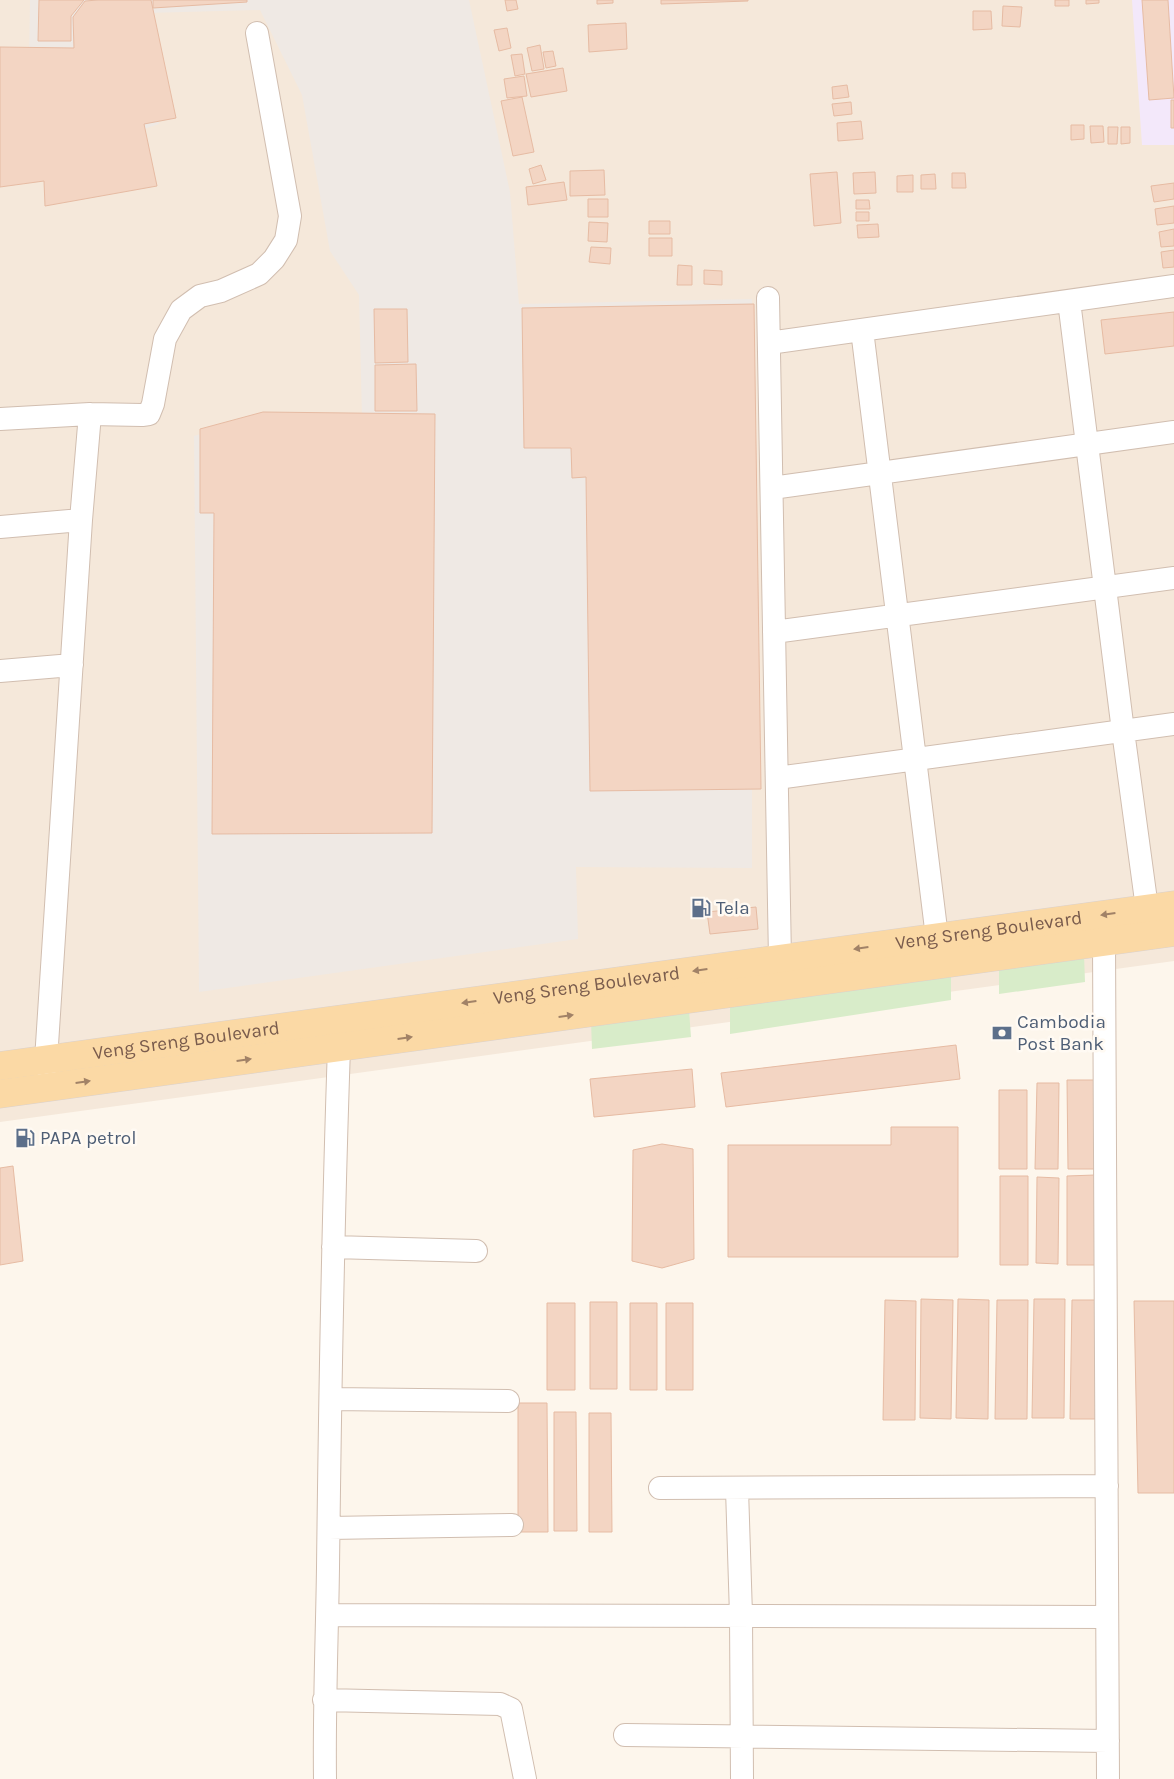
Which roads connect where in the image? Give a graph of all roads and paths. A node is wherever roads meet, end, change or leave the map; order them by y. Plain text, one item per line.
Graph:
1 (257, 33) dead end
2 (1174, 286) edge
3 (768, 298) dead end
4 (1069, 301) junction
5 (862, 330) junction
6 (769, 343) junction
7 (90, 414) junction
8 (0, 419) edge
9 (1174, 432) edge
10 (1087, 444) junction
11 (880, 473) junction
12 (772, 488) junction
13 (81, 520) junction
14 (0, 526) edge
15 (1174, 578) edge
16 (1105, 587) junction
17 (897, 615) junction
18 (774, 632) junction
19 (72, 665) junction
20 (0, 671) edge
21 (1174, 724) edge
22 (1122, 731) junction
23 (915, 759) junction
24 (777, 778) junction
25 (1174, 904) edge
26 (1147, 908) junction
27 (1174, 932) edge
28 (937, 937) junction
29 (1104, 942) junction
30 (780, 959) junction
31 (784, 986) junction
32 (498, 998) junction
33 (503, 1025) junction
34 (339, 1047) junction
35 (46, 1060) junction
36 (0, 1066) edge
37 (50, 1087) junction
38 (0, 1094) edge
39 (333, 1247) junction
40 (476, 1251) dead end
41 (331, 1398) junction
42 (508, 1401) dead end
43 (1107, 1486) junction
44 (660, 1488) dead end
45 (737, 1488) junction
46 (512, 1525) dead end
47 (329, 1528) junction
48 (328, 1615) junction
49 (741, 1615) junction
50 (1107, 1617) junction
51 (324, 1700) junction
52 (625, 1735) dead end
53 (742, 1736) junction
54 (1108, 1741) junction
55 (325, 1779) edge
56 (525, 1779) edge
57 (742, 1779) edge
58 (1108, 1779) edge

1 - 7 street
2 - 4 street
3 - 6 street
4 - 5 street
4 - 10 street
5 - 6 street
5 - 11 street
6 - 12 street
7 - 8 street
7 - 13 street
9 - 10 street
10 - 11 street
10 - 16 street
11 - 12 street
11 - 17 street
12 - 18 street
13 - 14 street
13 - 19 street
15 - 16 street
16 - 17 street
16 - 22 street
17 - 18 street
17 - 23 street
18 - 24 street
19 - 20 street
19 - 35 street
21 - 22 street
22 - 23 street
22 - 26 street
23 - 24 street
23 - 28 street
24 - 30 street
25 - 26 main road, Veng Sreng Boulevard
26 -> 28 main road, Veng Sreng Boulevard
27 - 29 main road, Veng Sreng Boulevard
28 -> 30 main road, Veng Sreng Boulevard
29 - 31 main road, Veng Sreng Boulevard
29 - 43 street
30 - 31 street
30 -> 32 main road, Veng Sreng Boulevard
33 -> 31 main road, Veng Sreng Boulevard
32 - 33 main road
32 -> 35 main road, Veng Sreng Boulevard
34 -> 33 main road, Veng Sreng Boulevard
37 -> 34 main road, Veng Sreng Boulevard
34 - 39 street
35 - 36 main road, Veng Sreng Boulevard
35 - 37 street
37 - 38 main road, Veng Sreng Boulevard
39 - 40 street
39 - 41 street
41 - 42 street
41 - 47 street
43 - 45 street
43 - 50 street
44 - 45 street
45 - 49 street
46 - 47 street
47 - 48 street
48 - 49 street
48 - 51 street
49 - 50 street
49 - 53 street
50 - 54 street
51 - 55 street
51 - 56 street
52 - 53 street
53 - 54 street
53 - 57 street
54 - 58 street

